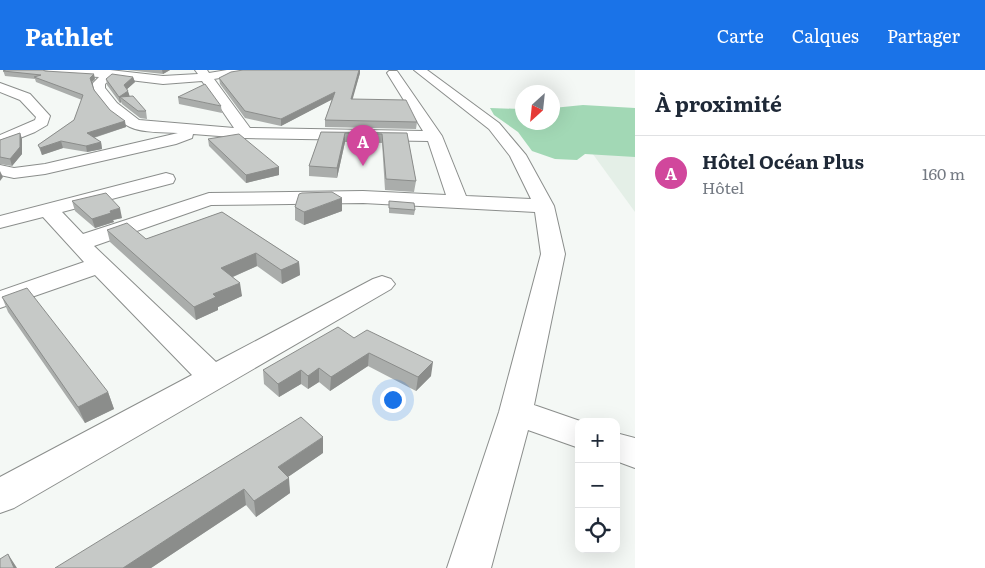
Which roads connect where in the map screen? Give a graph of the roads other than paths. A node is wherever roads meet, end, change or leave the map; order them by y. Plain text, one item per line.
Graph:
1 (48, 70) edge
2 (248, 70) edge
3 (420, 70) edge
4 (393, 73) dead end
5 (110, 74) junction
6 (203, 74) edge
7 (0, 88) edge
8 (0, 126) edge
9 (30, 129) junction
10 (200, 130) junction
11 (245, 133) junction
12 (434, 136) junction
13 (0, 141) edge
14 (0, 170) edge
15 (166, 179) dead end
16 (458, 201) junction
17 (544, 206) junction
18 (48, 210) junction
19 (0, 222) edge
20 (79, 243) junction
21 (99, 265) junction
22 (0, 275) edge
23 (382, 284) dead end
24 (8, 297) edge
25 (213, 377) junction
26 (516, 412) junction
27 (575, 433) edge
28 (620, 448) edge
29 (635, 453) edge
30 (0, 496) edge
31 (469, 568) edge

1 - 5 street
2 - 6 street
3 - 17 street
4 - 12 street
5 - 6 street
5 - 10 street
6 - 11 street
7 - 9 street
8 - 9 street
9 - 13 street
10 - 11 street
10 - 14 street
11 - 12 street
12 - 16 street
15 - 18 street
16 - 17 street
16 - 20 street
17 - 26 street
18 - 19 street
18 - 20 street
20 - 21 street
21 - 24 street
21 - 25 street
22 - 24 street
23 - 25 street
25 - 30 street
26 - 27 street
26 - 31 street
28 - 29 street

